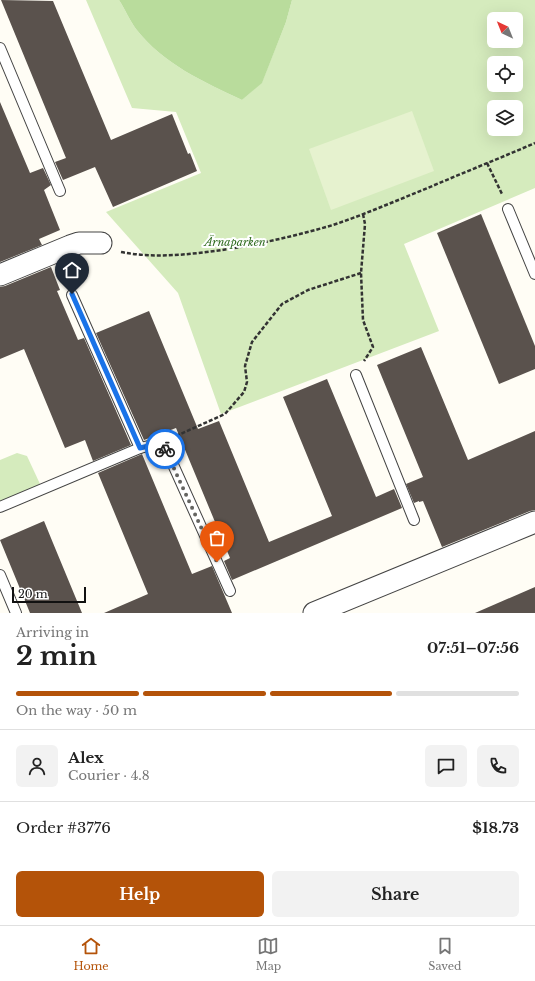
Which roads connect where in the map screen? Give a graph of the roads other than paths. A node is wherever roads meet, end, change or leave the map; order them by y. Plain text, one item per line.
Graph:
1 (0, 48) edge
2 (60, 191) dead end
3 (508, 209) road end
4 (101, 243) road end
5 (535, 274) edge
6 (0, 275) edge
7 (72, 294) dead end
8 (356, 375) road end
9 (140, 448) junction
10 (0, 507) edge
11 (414, 520) dead end
12 (535, 522) edge
13 (0, 575) edge
14 (230, 591) dead end
15 (16, 613) edge
16 (314, 613) edge

1 - 2 lane
3 - 5 lane
4 - 6 street
7 - 9 lane
8 - 11 lane
9 - 10 lane
9 - 14 lane
12 - 16 street
13 - 15 lane

